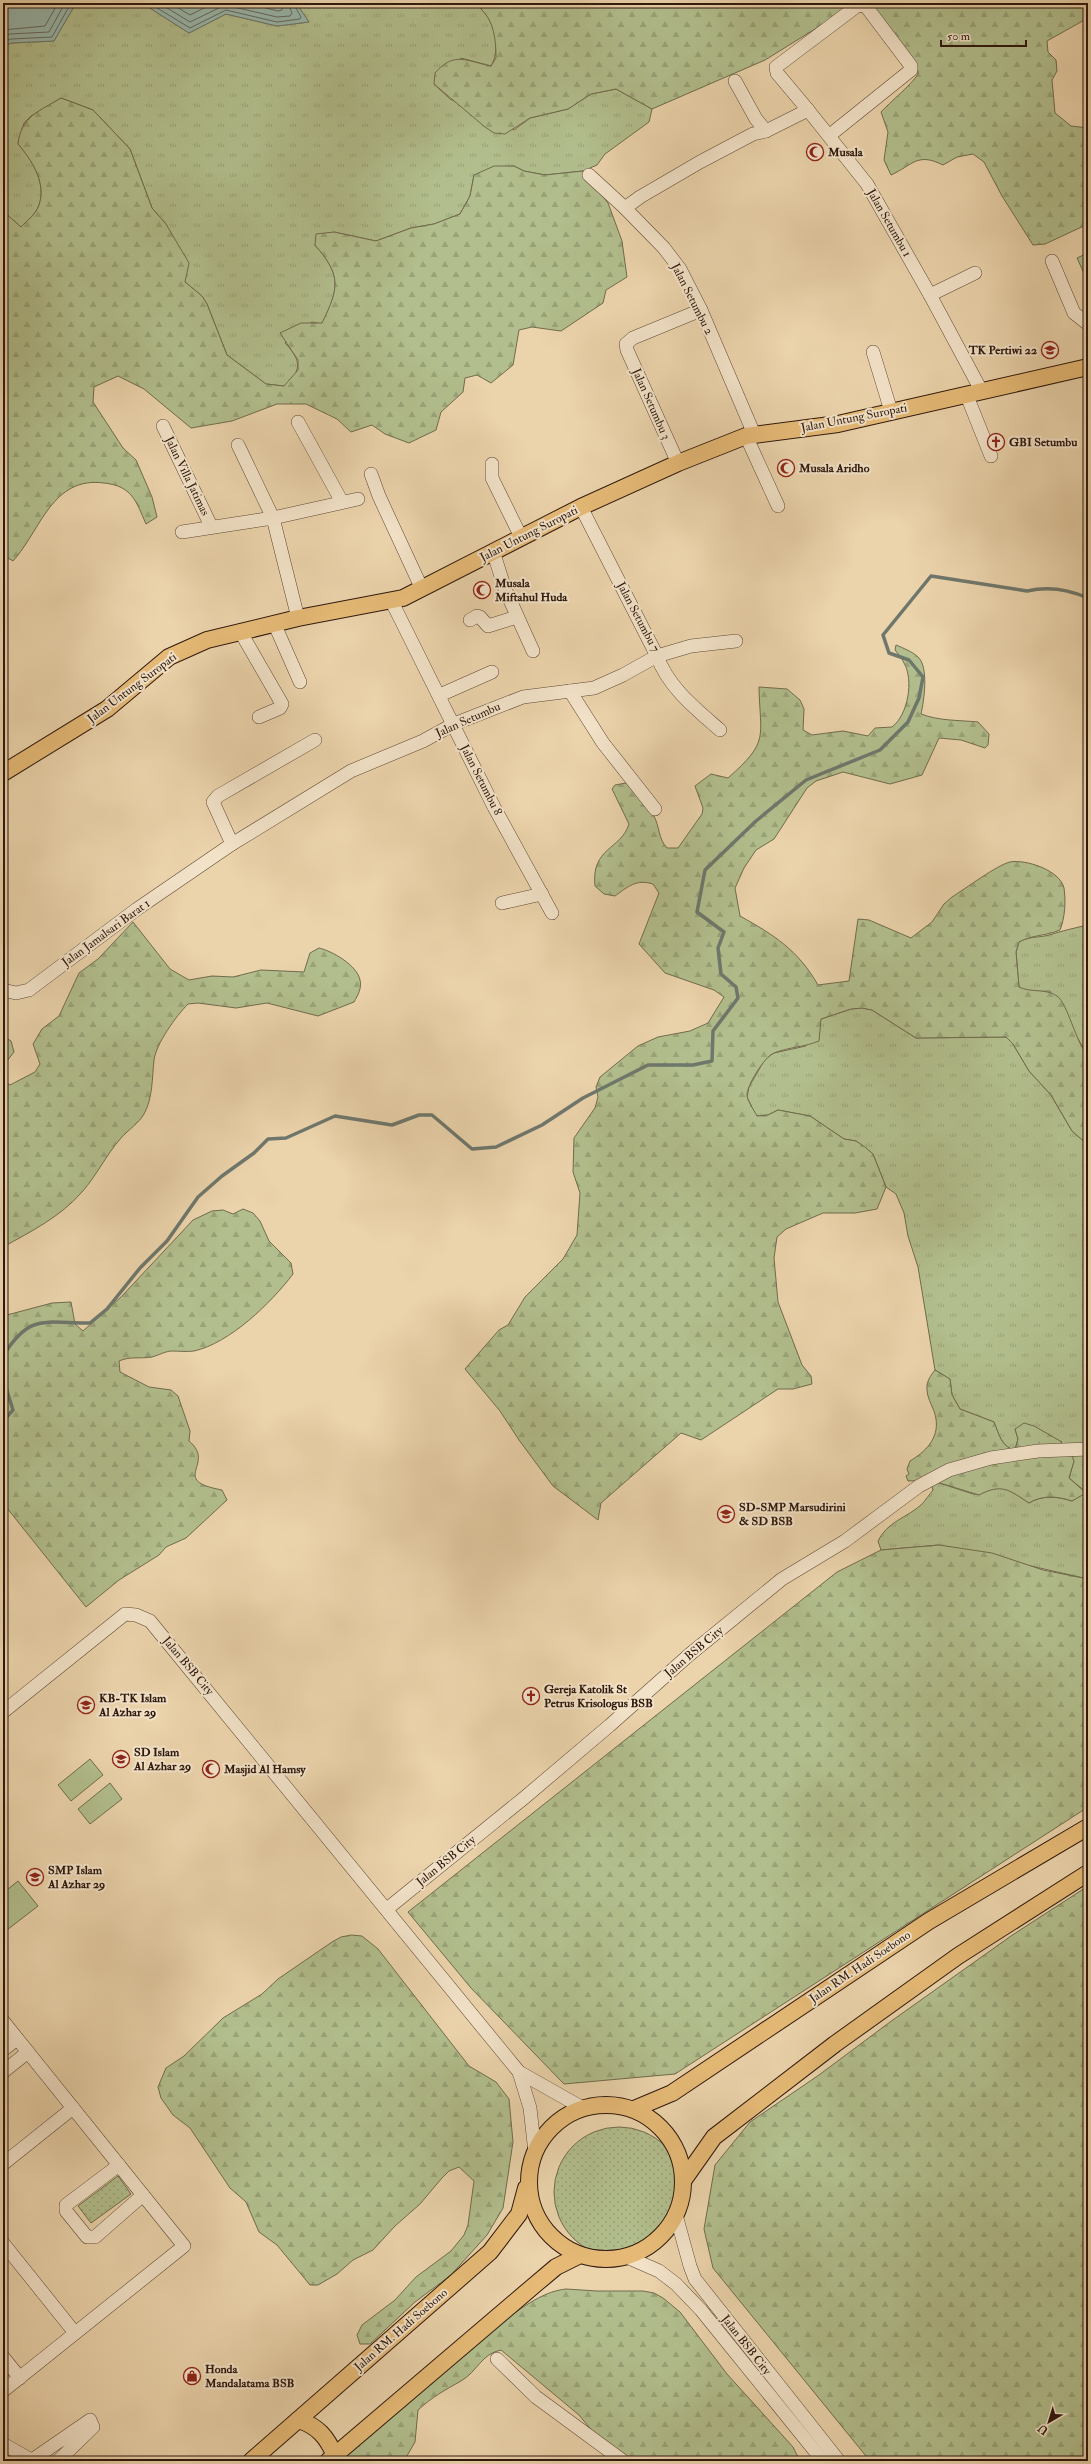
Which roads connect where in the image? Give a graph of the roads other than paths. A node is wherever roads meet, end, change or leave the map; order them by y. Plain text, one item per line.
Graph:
1 (735, 81) dead end
2 (808, 110) junction
3 (763, 132) junction
4 (830, 135) junction
5 (589, 174) dead end
6 (625, 208) junction
7 (1052, 261) dead end
8 (975, 273) dead end
9 (930, 295) junction
10 (701, 310) junction
11 (1088, 324) edge
12 (873, 352) dead end
13 (1088, 367) edge
14 (974, 394) junction
15 (891, 411) junction
16 (298, 422) dead end
17 (163, 426) dead end
18 (750, 435) junction
19 (238, 445) dead end
20 (991, 456) dead end
21 (678, 463) junction
22 (492, 464) dead end
23 (371, 474) dead end
24 (358, 499) dead end
25 (342, 502) junction
26 (778, 506) dead end
27 (581, 507) junction
28 (273, 518) junction
29 (211, 526) junction
30 (182, 532) dead end
31 (521, 537) junction
32 (493, 551) junction
33 (422, 589) junction
34 (392, 602) junction
35 (517, 617) junction
36 (298, 618) junction
37 (470, 620) dead end
38 (274, 623) junction
39 (240, 631) junction
40 (736, 640) dead end
41 (533, 651) dead end
42 (657, 656) junction
43 (492, 672) dead end
44 (300, 682) dead end
45 (570, 691) junction
46 (440, 695) junction
47 (259, 717) dead end
48 (454, 724) junction
49 (720, 730) dead end
50 (315, 740) dead end
51 (3, 773) edge
52 (655, 809) dead end
53 (232, 844) junction
54 (542, 894) junction
55 (502, 903) dead end
56 (552, 914) dead end
57 (3, 990) edge
58 (1088, 1449) edge
59 (3, 1712) edge
60 (1088, 1827) edge
61 (1088, 1873) edge
62 (387, 1909) junction
63 (3, 2021) edge
64 (17, 2039) junction
65 (3, 2050) edge
66 (28, 2052) junction
67 (3, 2072) edge
68 (519, 2072) junction
69 (581, 2107) junction
70 (73, 2108) junction
71 (634, 2109) junction
72 (535, 2152) junction
73 (3, 2164) edge
74 (119, 2165) junction
75 (528, 2181) junction
76 (684, 2181) junction
77 (143, 2195) junction
78 (676, 2215) junction
79 (3, 2243) edge
80 (580, 2255) junction
81 (626, 2257) junction
82 (76, 2333) junction
83 (3, 2357) edge
84 (497, 2359) dead end
85 (20, 2378) junction
86 (3, 2391) edge
87 (298, 2420) junction
88 (3, 2444) edge
89 (332, 2458) edge
90 (33, 2461) edge
91 (58, 2461) edge
92 (251, 2461) edge
93 (623, 2461) edge
94 (823, 2461) edge
95 (839, 2461) edge

1 - 3 street
2 - 3 street
2 - 4 street, Jalan Setumbu 1
2 - 4 street, Jalan Setumbu 1
3 - 6 street
4 - 9 street, Jalan Setumbu 1
5 - 6 street, Jalan Setumbu 2
6 - 10 street, Jalan Setumbu 2
7 - 11 street
8 - 9 street
9 - 14 street, Jalan Setumbu 1
10 - 18 street, Jalan Setumbu 2
10 - 21 street, Jalan Setumbu 3
12 - 15 street
13 - 14 main road, Jalan Untung Suropati
14 - 15 main road, Jalan Untung Suropati
14 - 20 street, Jalan Setumbu 1
15 - 18 main road, Jalan Untung Suropati
16 - 25 street
17 - 29 street, Jalan Villa Jatimas
18 - 21 main road, Jalan Untung Suropati
18 - 26 street, Jalan Setumbu 2
19 - 28 street
21 - 27 main road, Jalan Untung Suropati
22 - 31 street
23 - 33 street
24 - 25 street, Jalan Villa Jatimas
25 - 28 street, Jalan Villa Jatimas
27 - 31 main road, Jalan Untung Suropati
27 - 42 street, Jalan Setumbu 7
28 - 29 street, Jalan Villa Jatimas
28 - 36 street
29 - 30 street, Jalan Villa Jatimas
31 - 32 main road, Jalan Untung Suropati
32 - 33 main road, Jalan Untung Suropati
32 - 35 street
33 - 34 main road, Jalan Untung Suropati
34 - 36 main road, Jalan Untung Suropati
34 - 46 street, Jalan Setumbu 8
35 - 37 street
35 - 41 street
36 - 38 main road, Jalan Untung Suropati
38 - 39 main road, Jalan Untung Suropati
38 - 44 street
39 - 47 street
39 - 51 main road, Jalan Untung Suropati
40 - 42 street, Jalan Setumbu 7
42 - 45 street, Jalan Setumbu
42 - 49 street
43 - 46 street
45 - 48 street, Jalan Setumbu
45 - 52 street
46 - 48 street, Jalan Setumbu 8
48 - 53 street, Jalan Setumbu
48 - 54 street, Jalan Setumbu 8
50 - 53 street
53 - 57 street, Jalan Jamalsari Barat 1
54 - 55 street
54 - 56 street, Jalan Setumbu 8
58 - 62 street, Jalan BSB City
59 - 62 street, Jalan BSB City
60 - 71 main road, Jalan RM. Hadi Soebono
61 - 76 main road, Jalan RM. Hadi Soebono
62 - 68 street, Jalan BSB City
63 - 64 street
64 - 65 street
64 - 66 street
66 - 67 street
66 - 70 street
68 - 69 street, Jalan BSB City
68 - 72 street, Jalan BSB City
69 - 71 main road, Jalan RM. Hadi Soebono
69 - 72 main road, Jalan RM. Hadi Soebono
70 - 73 street
70 - 74 street
71 - 76 main road, Jalan RM. Hadi Soebono
72 - 75 main road, Jalan RM. Hadi Soebono
74 - 77 street
74 - 77 street
75 - 80 main road, Jalan RM. Hadi Soebono
75 - 87 main road, Jalan RM. Hadi Soebono
76 - 78 main road, Jalan RM. Hadi Soebono
77 - 82 street
78 - 81 main road, Jalan RM. Hadi Soebono
78 - 95 street, Jalan BSB City
79 - 82 street
80 - 81 main road, Jalan RM. Hadi Soebono
80 - 89 main road
81 - 94 street, Jalan BSB City
82 - 85 street
83 - 85 street
84 - 93 street
85 - 86 street
87 - 89 main road
87 - 92 main road, Jalan RM. Hadi Soebono
88 - 90 street
90 - 91 street

